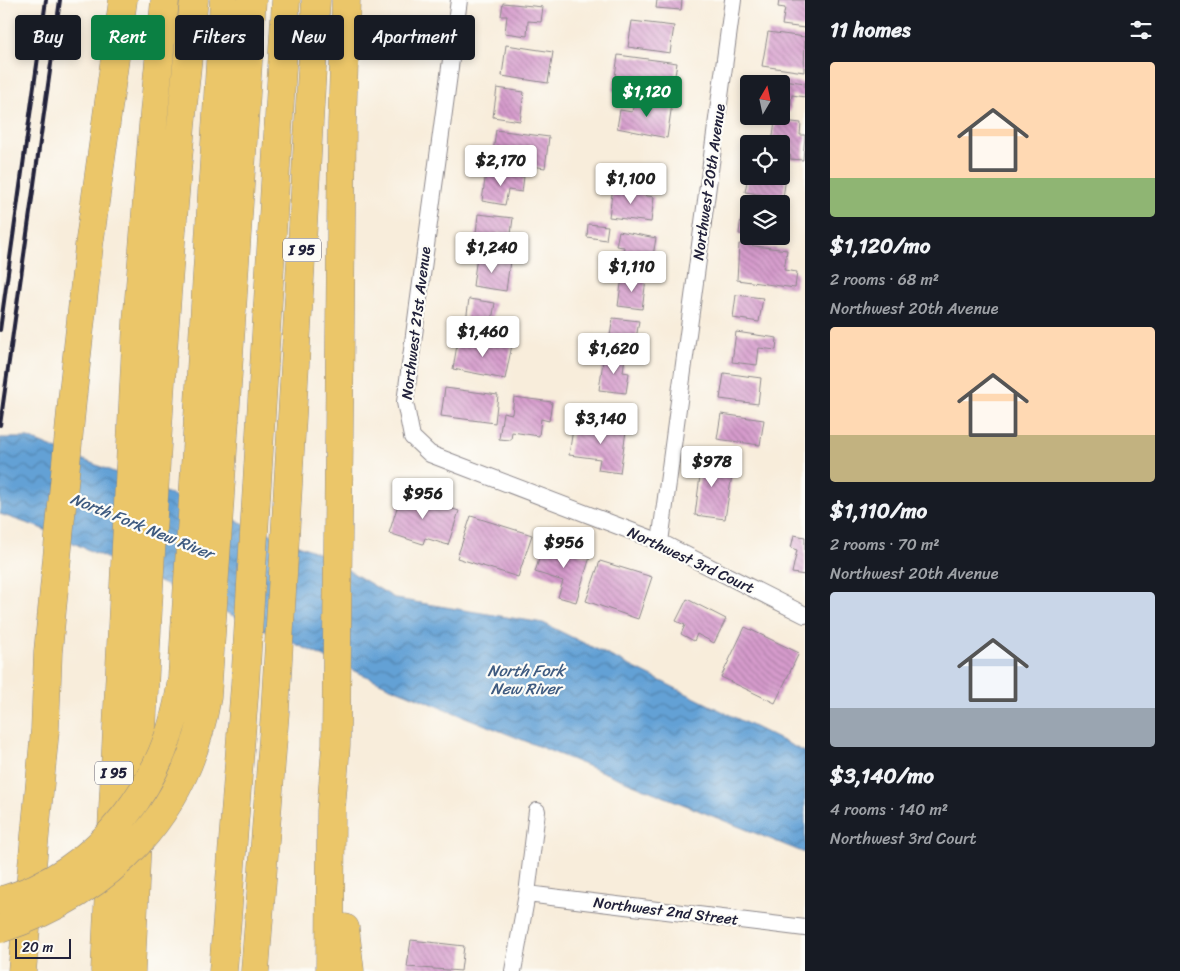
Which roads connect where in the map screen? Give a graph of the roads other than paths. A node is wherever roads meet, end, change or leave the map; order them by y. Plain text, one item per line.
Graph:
1 (123, 0) edge
2 (166, 0) edge
3 (194, 0) edge
4 (224, 0) edge
5 (252, 0) edge
6 (286, 0) edge
7 (316, 0) edge
8 (346, 0) edge
9 (459, 0) edge
10 (733, 0) edge
11 (412, 437) joint
12 (660, 542) junction
13 (805, 616) edge
14 (336, 744) junction
15 (537, 812) dead end
16 (527, 894) junction
17 (0, 901) edge
18 (805, 928) edge
19 (0, 929) edge
20 (22, 971) edge
21 (105, 971) edge
22 (131, 971) edge
23 (223, 971) edge
24 (255, 971) edge
25 (330, 971) edge
26 (350, 971) edge
27 (513, 971) edge

1 - 20 highway
2 - 21 highway, I 95
3 - 22 highway
4 - 17 highway, bridge
5 - 19 highway, bridge
6 - 23 highway
7 - 24 highway, I 95
8 - 14 highway
9 - 11 street, Northwest 21st Avenue
10 - 12 street, Northwest 20th Avenue
11 - 12 street, Northwest 3rd Court
12 - 13 street, Northwest 3rd Court
14 - 25 highway
14 - 26 highway
15 - 16 street
16 - 18 street, Northwest 2nd Street
16 - 27 street

